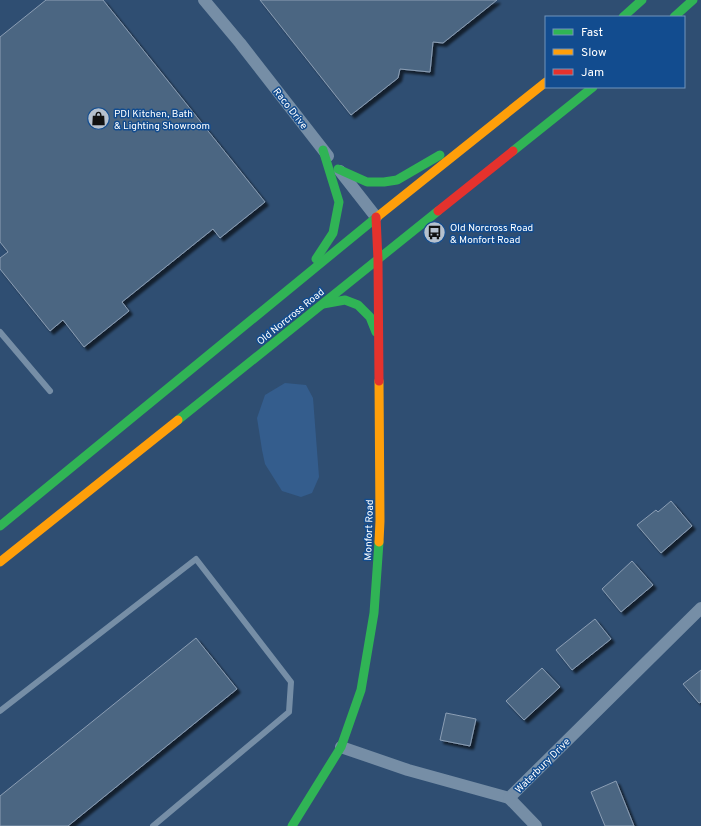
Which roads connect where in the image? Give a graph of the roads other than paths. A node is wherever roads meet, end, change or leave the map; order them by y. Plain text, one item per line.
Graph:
1 (204, 0) edge
2 (642, 0) edge
3 (692, 0) edge
4 (624, 16) edge
5 (675, 16) edge
6 (545, 83) edge
7 (592, 88) edge
8 (490, 126) junction
9 (323, 150) junction
10 (338, 169) junction
11 (376, 217) junction
12 (378, 260) junction
13 (308, 272) junction
14 (323, 304) junction
15 (0, 332) edge
16 (378, 337) junction
17 (50, 391) dead end
18 (0, 526) edge
19 (0, 562) edge
20 (701, 608) edge
21 (0, 712) edge
22 (341, 747) junction
23 (509, 798) junction
24 (153, 826) edge
25 (292, 826) edge
26 (536, 826) edge

1 - 9 street, Raco Drive
2 - 4 main road
3 - 5 main road
6 - 8 main road
7 - 12 main road, Old Norcross Road
8 - 10 main road
8 - 11 main road
9 - 10 street, Raco Drive
9 - 13 main road
10 - 11 street, Raco Drive
11 - 12 main road, Monfort Road
11 - 13 main road
12 - 14 main road, Old Norcross Road
12 - 16 main road, Monfort Road
13 - 18 main road
14 - 16 main road
14 - 19 main road, Old Norcross Road
15 - 17 lane
16 - 22 main road, Monfort Road
20 - 23 street, Waterbury Drive
21 - 24 lane
22 - 23 street, Waterbury Drive
22 - 25 main road, Monfort Road
23 - 26 street

